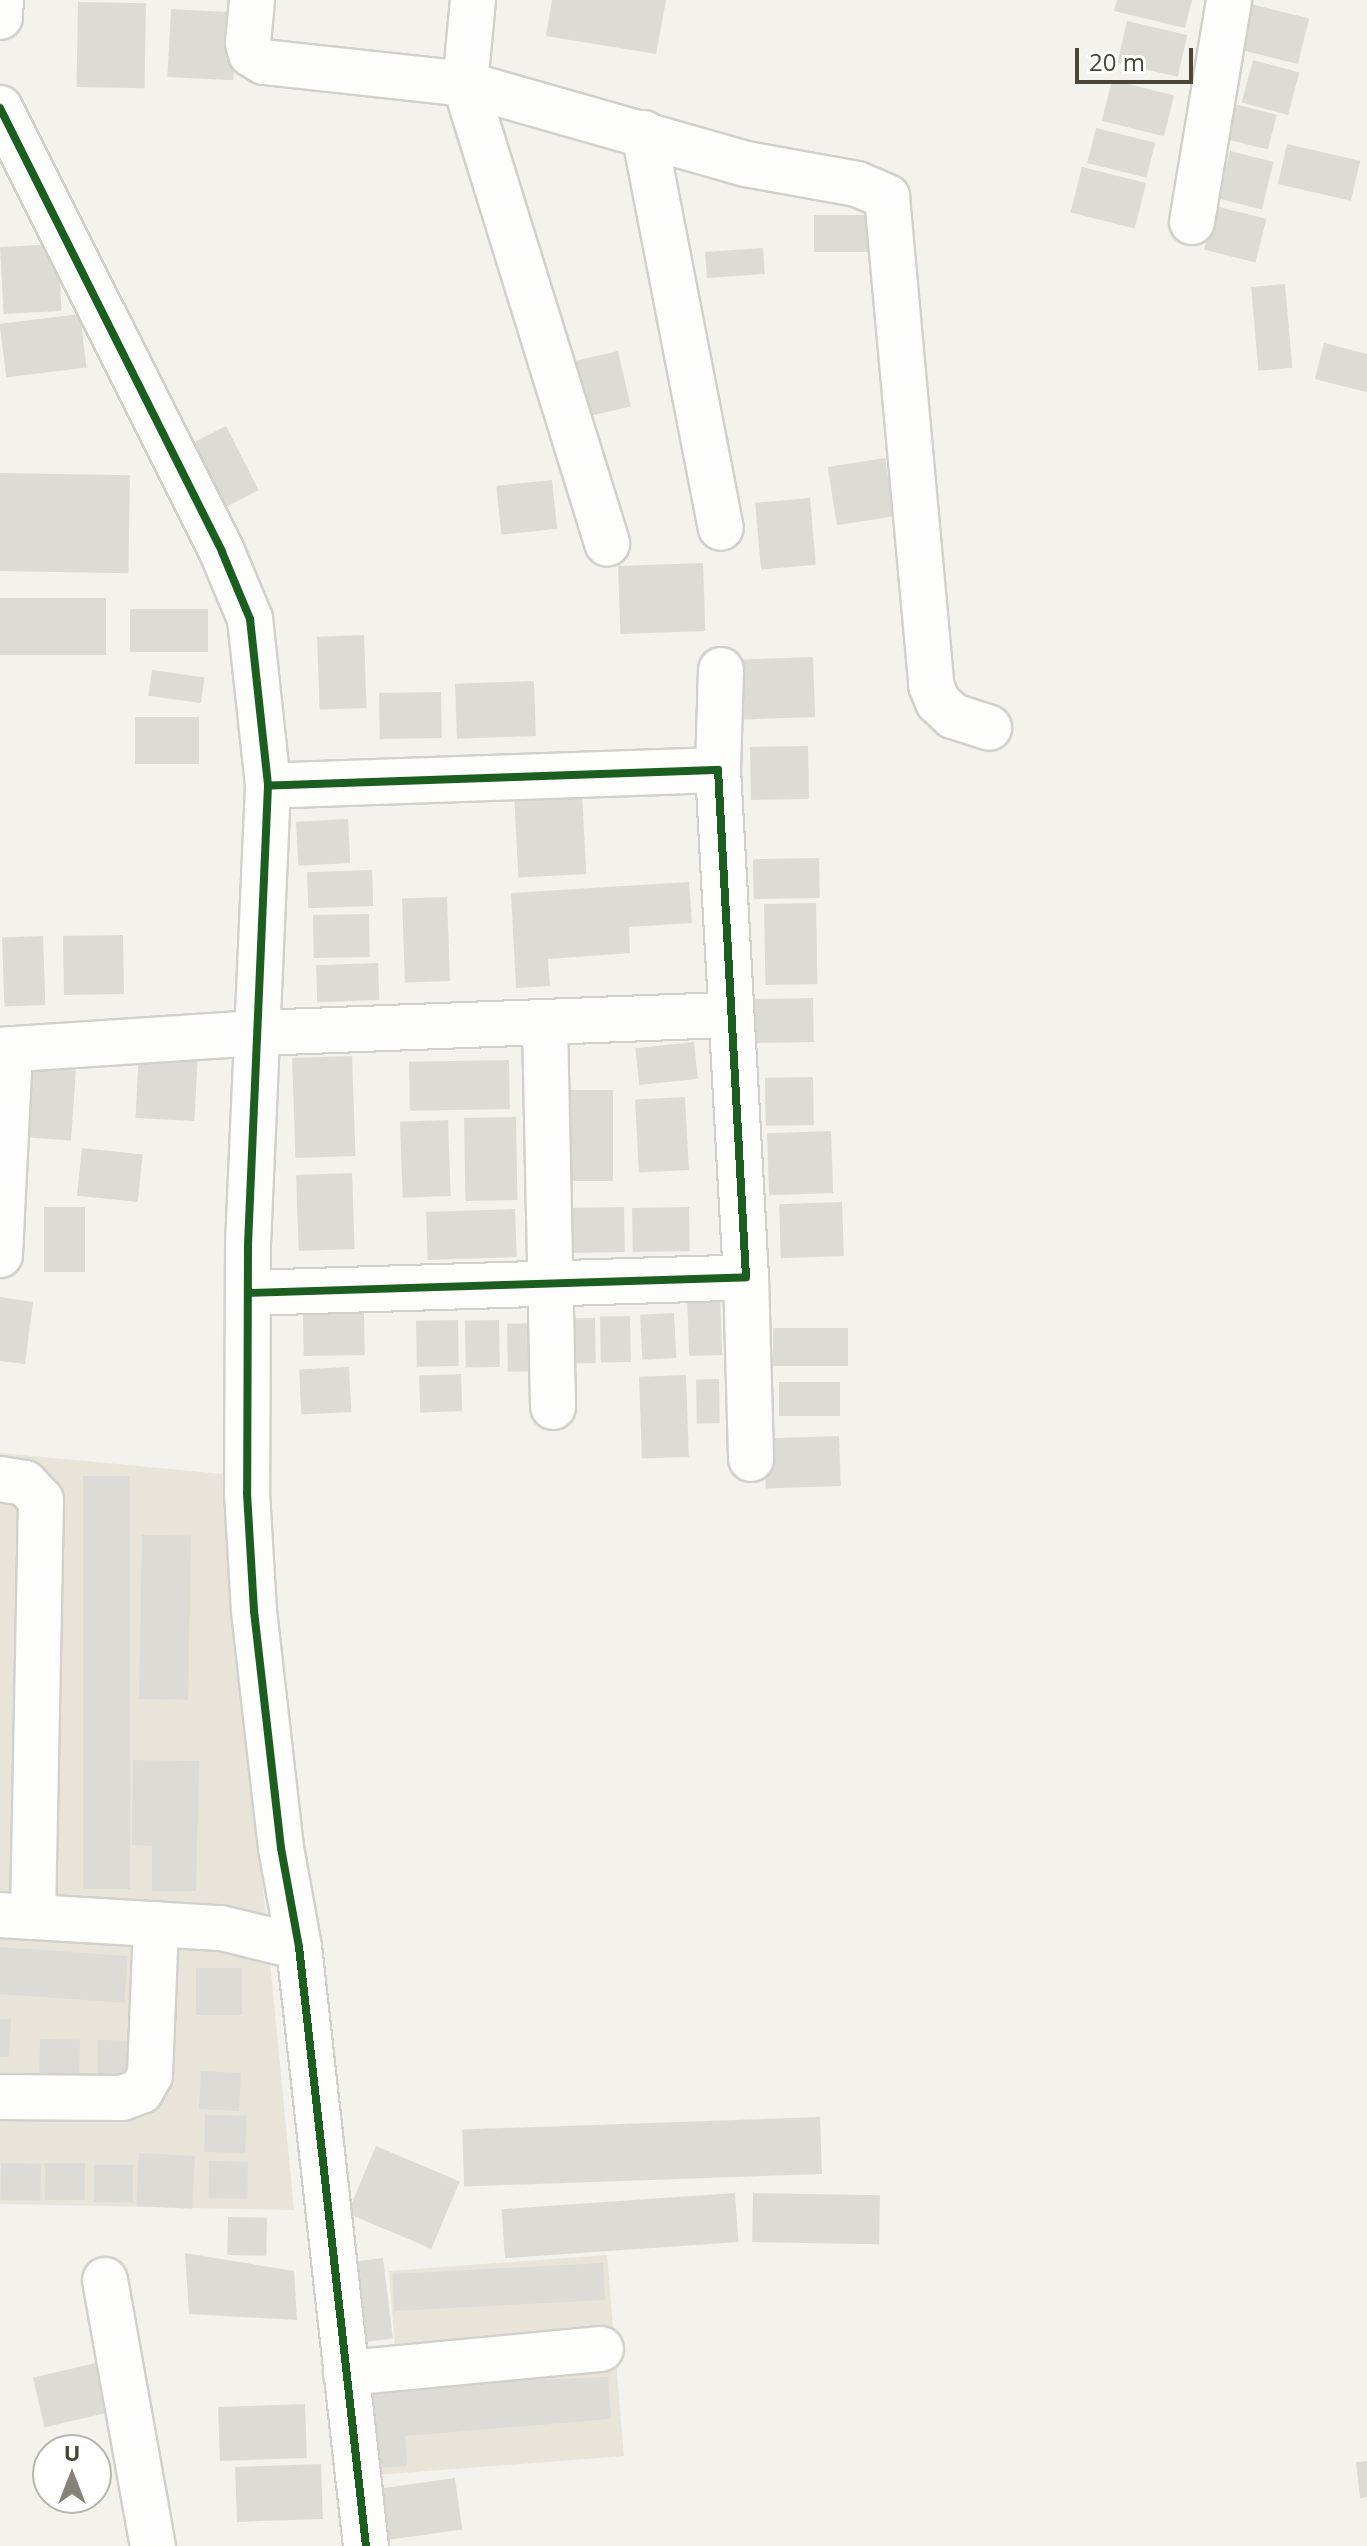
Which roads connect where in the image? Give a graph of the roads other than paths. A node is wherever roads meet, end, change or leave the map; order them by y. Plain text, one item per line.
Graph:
1 (1, 0) edge
2 (252, 0) edge
3 (473, 0) edge
4 (1229, 0) edge
5 (0, 17) edge
6 (465, 84) junction
7 (0, 108) edge
8 (644, 133) junction
9 (1192, 222) dead end
10 (721, 528) dead end
11 (607, 544) dead end
12 (721, 670) dead end
13 (989, 728) dead end
14 (718, 770) junction
15 (268, 786) junction
16 (730, 1015) junction
17 (545, 1023) junction
18 (257, 1033) junction
19 (5, 1050) edge
20 (0, 1255) edge
21 (746, 1277) junction
22 (548, 1285) junction
23 (248, 1293) junction
24 (553, 1407) dead end
25 (751, 1459) dead end
26 (0, 1479) edge
27 (17, 1916) edge
28 (156, 1924) junction
29 (299, 1947) junction
30 (0, 2097) edge
31 (105, 2280) dead end
32 (601, 2349) dead end
33 (346, 2373) junction
34 (153, 2546) edge
35 (366, 2546) edge

1 - 5 street
2 - 6 street
3 - 6 street
4 - 9 street
6 - 8 street
6 - 11 street
7 - 15 street
8 - 10 street
8 - 13 street
12 - 14 street
14 - 15 street
14 - 16 street
15 - 18 street
16 - 17 street
16 - 21 street
17 - 18 street
17 - 22 street
18 - 19 street
18 - 23 street
19 - 20 street
21 - 22 street
21 - 25 street
22 - 23 street
22 - 24 street
23 - 29 street
26 - 27 street
27 - 28 street
28 - 29 street
28 - 30 street
29 - 33 street
31 - 34 street
32 - 33 street
33 - 35 street

